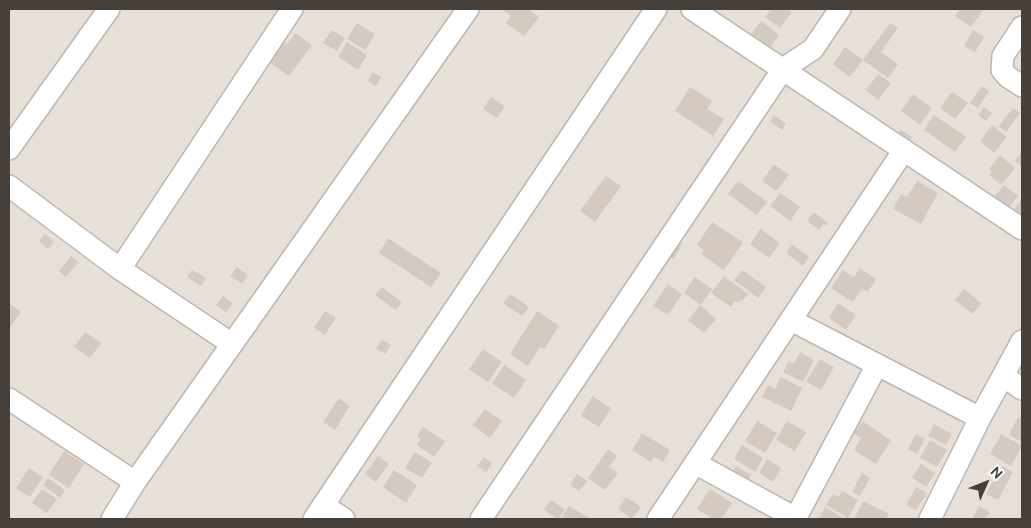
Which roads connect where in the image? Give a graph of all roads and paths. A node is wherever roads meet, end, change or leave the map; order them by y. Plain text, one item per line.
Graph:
1 (109, 9) edge
2 (292, 9) edge
3 (468, 9) edge
4 (656, 9) edge
5 (692, 9) edge
6 (840, 9) edge
7 (1022, 26) edge
8 (783, 70) junction
9 (1022, 86) edge
10 (9, 149) edge
11 (904, 150) junction
12 (9, 186) edge
13 (1022, 229) edge
14 (120, 269) junction
15 (791, 320) junction
16 (1022, 341) edge
17 (232, 344) junction
18 (876, 365) junction
19 (1003, 376) junction
20 (1022, 389) edge
21 (9, 399) edge
22 (980, 418) junction
23 (695, 463) junction
24 (135, 482) junction
25 (319, 512) edge
26 (112, 519) edge
27 (344, 519) edge
28 (481, 519) edge
29 (658, 519) edge
30 (796, 519) edge
31 (930, 519) edge

1 - 10 street
2 - 14 street
3 - 17 street
4 - 25 street
5 - 8 street
6 - 8 street
7 - 9 street
8 - 11 street
8 - 28 street
11 - 13 street
11 - 15 street
12 - 14 street
14 - 17 street
15 - 18 street
15 - 23 street
16 - 19 street
17 - 24 street
18 - 22 street
18 - 30 street
19 - 20 street
19 - 22 street
21 - 24 street
22 - 31 street
23 - 29 street
23 - 30 street
24 - 26 street
25 - 27 street

